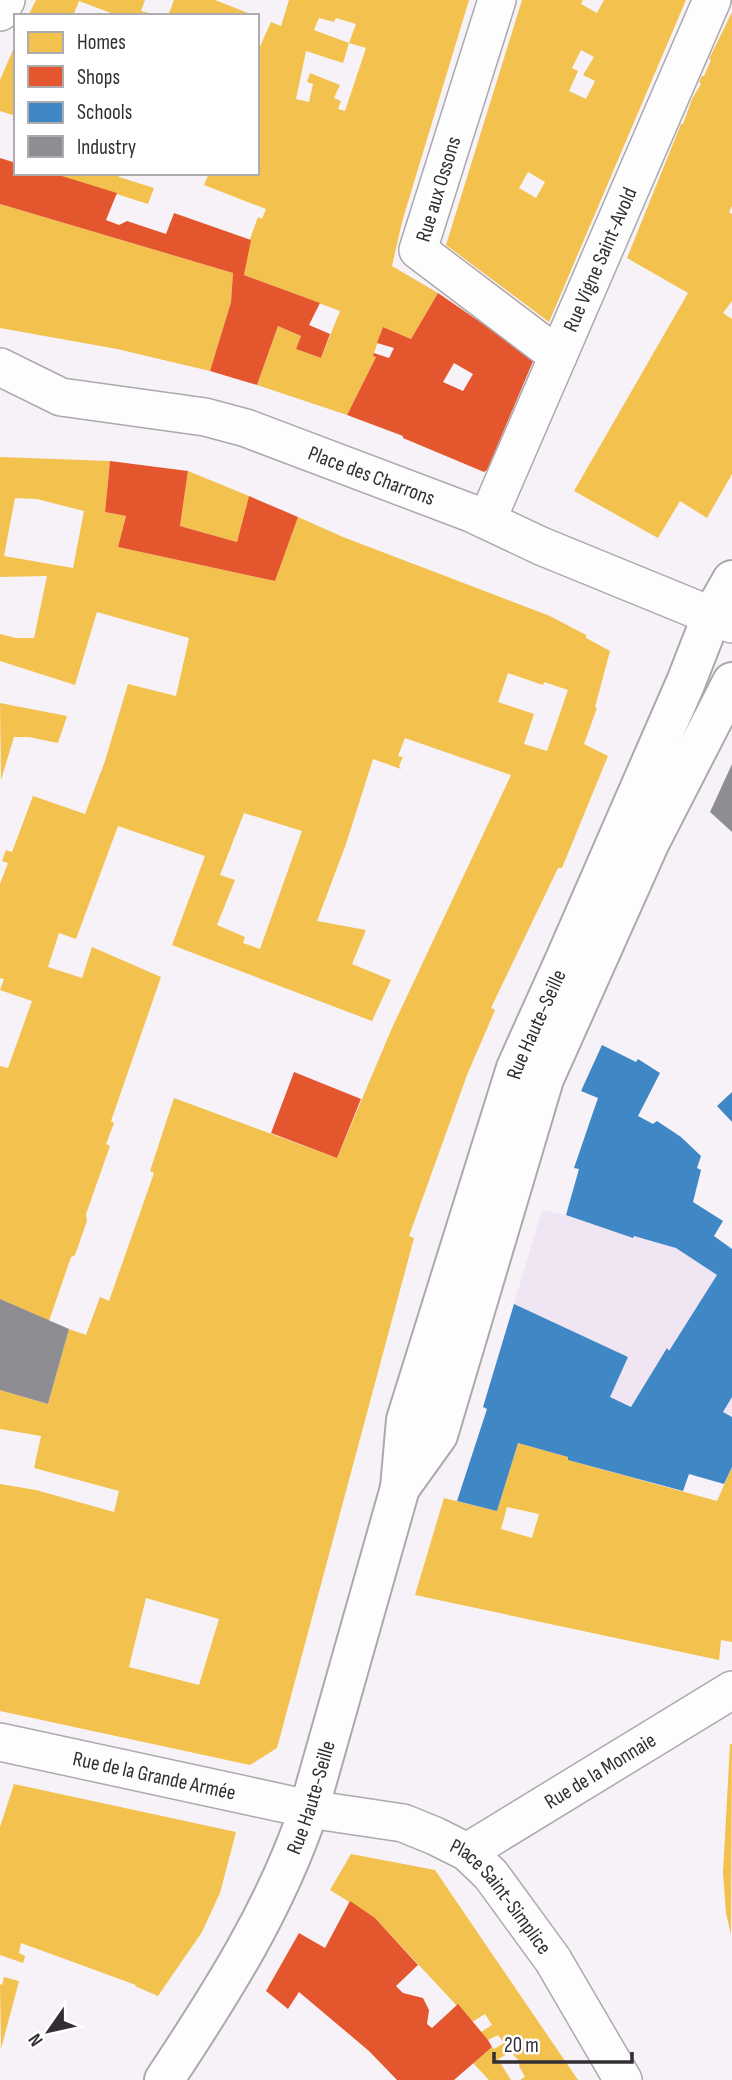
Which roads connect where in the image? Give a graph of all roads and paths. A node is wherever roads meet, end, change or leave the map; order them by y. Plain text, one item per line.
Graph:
1 (6, 0) edge
2 (497, 0) edge
3 (712, 0) edge
4 (0, 12) edge
5 (558, 356) junction
6 (0, 367) edge
7 (479, 517) junction
8 (732, 580) edge
9 (722, 619) edge
10 (732, 682) edge
11 (400, 1488) junction
12 (732, 1690) edge
13 (0, 1742) edge
14 (309, 1809) junction
15 (467, 1852) junction
16 (164, 2080) edge
17 (623, 2080) edge

1 - 4 street
2 - 5 street, Rue aux Ossons
3 - 5 street, Rue Vigne Saint-Avold
5 - 7 street, Rue Vigne Saint-Avold
6 - 7 street, Place des Charrons
7 - 9 street, Place des Charrons
8 - 9 street, Rue Haute-Seille
9 - 11 street, Rue Haute-Seille
10 - 11 street, Rue Haute-Seille
11 - 14 street, Rue Haute-Seille
12 - 15 street, Rue de la Monnaie
13 - 14 street, Rue de la Grande Armée
14 - 15 street, Place Saint-Simplice
14 - 16 street, Rue Haute-Seille
15 - 17 street, Place Saint-Simplice

